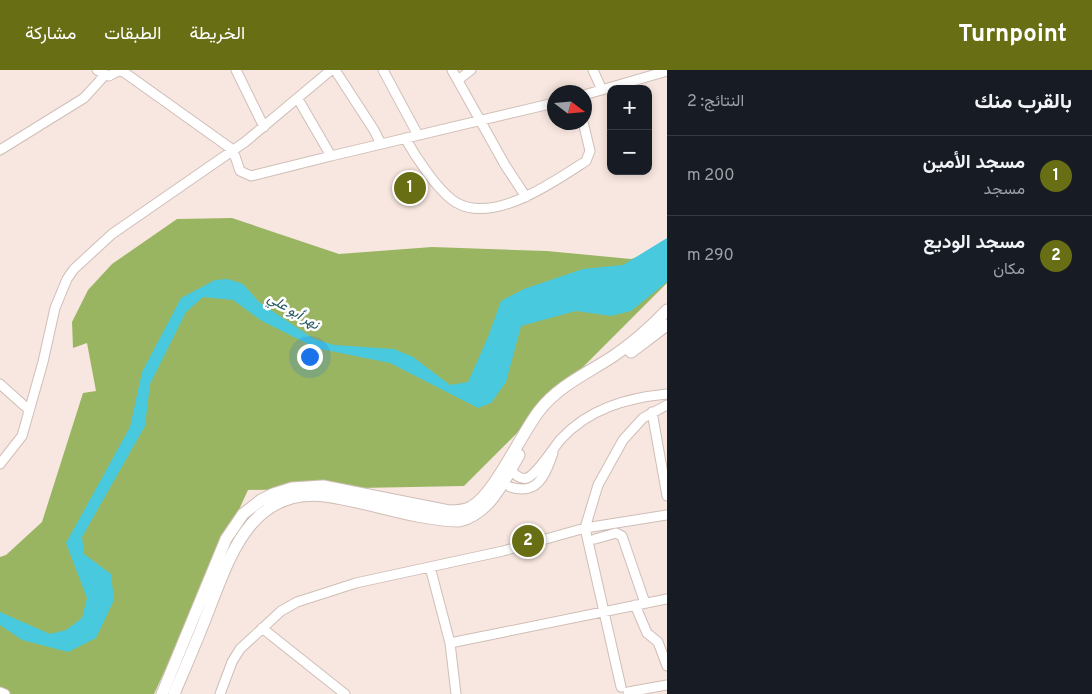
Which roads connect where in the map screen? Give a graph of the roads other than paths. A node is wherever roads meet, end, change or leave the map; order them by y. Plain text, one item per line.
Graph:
1 (121, 70) edge
2 (236, 70) edge
3 (333, 70) edge
4 (383, 70) edge
5 (452, 70) edge
6 (471, 70) edge
7 (593, 70) edge
8 (663, 71) edge
9 (101, 73) edge
10 (458, 80) junction
11 (602, 90) junction
12 (592, 93) edge
13 (298, 99) junction
14 (547, 105) edge
15 (483, 121) junction
16 (264, 127) junction
17 (585, 130) edge
18 (418, 135) junction
19 (405, 138) junction
20 (381, 144) junction
21 (0, 150) edge
22 (233, 150) junction
23 (330, 156) junction
24 (526, 197) junction
25 (667, 310) edge
26 (667, 325) edge
27 (0, 384) edge
28 (667, 394) edge
29 (667, 405) edge
30 (29, 410) junction
31 (652, 412) junction
32 (556, 446) junction
33 (4, 456) edge
34 (0, 464) edge
35 (510, 470) junction
36 (510, 487) dead end
37 (667, 496) edge
38 (667, 515) edge
39 (585, 528) junction
40 (595, 539) dead end
41 (430, 567) junction
42 (217, 572) junction
43 (667, 599) edge
44 (640, 604) junction
45 (605, 612) junction
46 (262, 628) junction
47 (450, 642) junction
48 (667, 666) edge
49 (174, 679) junction
50 (667, 685) edge
51 (620, 687) junction
52 (0, 692) edge
53 (628, 693) edge
54 (5, 694) edge
55 (162, 694) edge
56 (174, 694) edge
57 (220, 694) edge
58 (345, 694) edge
59 (456, 694) edge
60 (614, 694) edge

1 - 9 street
1 - 22 street
2 - 16 street
3 - 13 street
3 - 20 street
4 - 18 street
5 - 10 street
6 - 10 street
7 - 11 street
8 - 11 street
9 - 21 street
10 - 15 street
11 - 12 street
13 - 16 street
13 - 23 street
14 - 15 street
15 - 18 street
15 - 24 street
16 - 22 street
17 - 24 street
18 - 19 street
19 - 20 street
19 - 24 street
20 - 23 street
22 - 23 street
22 - 30 street
25 - 42 main road
26 - 35 main road
27 - 30 street
28 - 32 street
29 - 31 street
30 - 33 street
31 - 37 street
31 - 39 street
32 - 35 street
32 - 36 street
33 - 34 street
35 - 42 main road
38 - 39 street
39 - 41 street
39 - 45 street
40 - 44 street
41 - 46 street
41 - 47 street
42 - 49 main road
43 - 44 street
44 - 45 street
44 - 48 street
45 - 47 street
45 - 51 street
46 - 57 street
46 - 58 street
47 - 59 street
49 - 55 main road
49 - 56 main road
50 - 53 street
51 - 53 street
51 - 60 street
52 - 54 street

